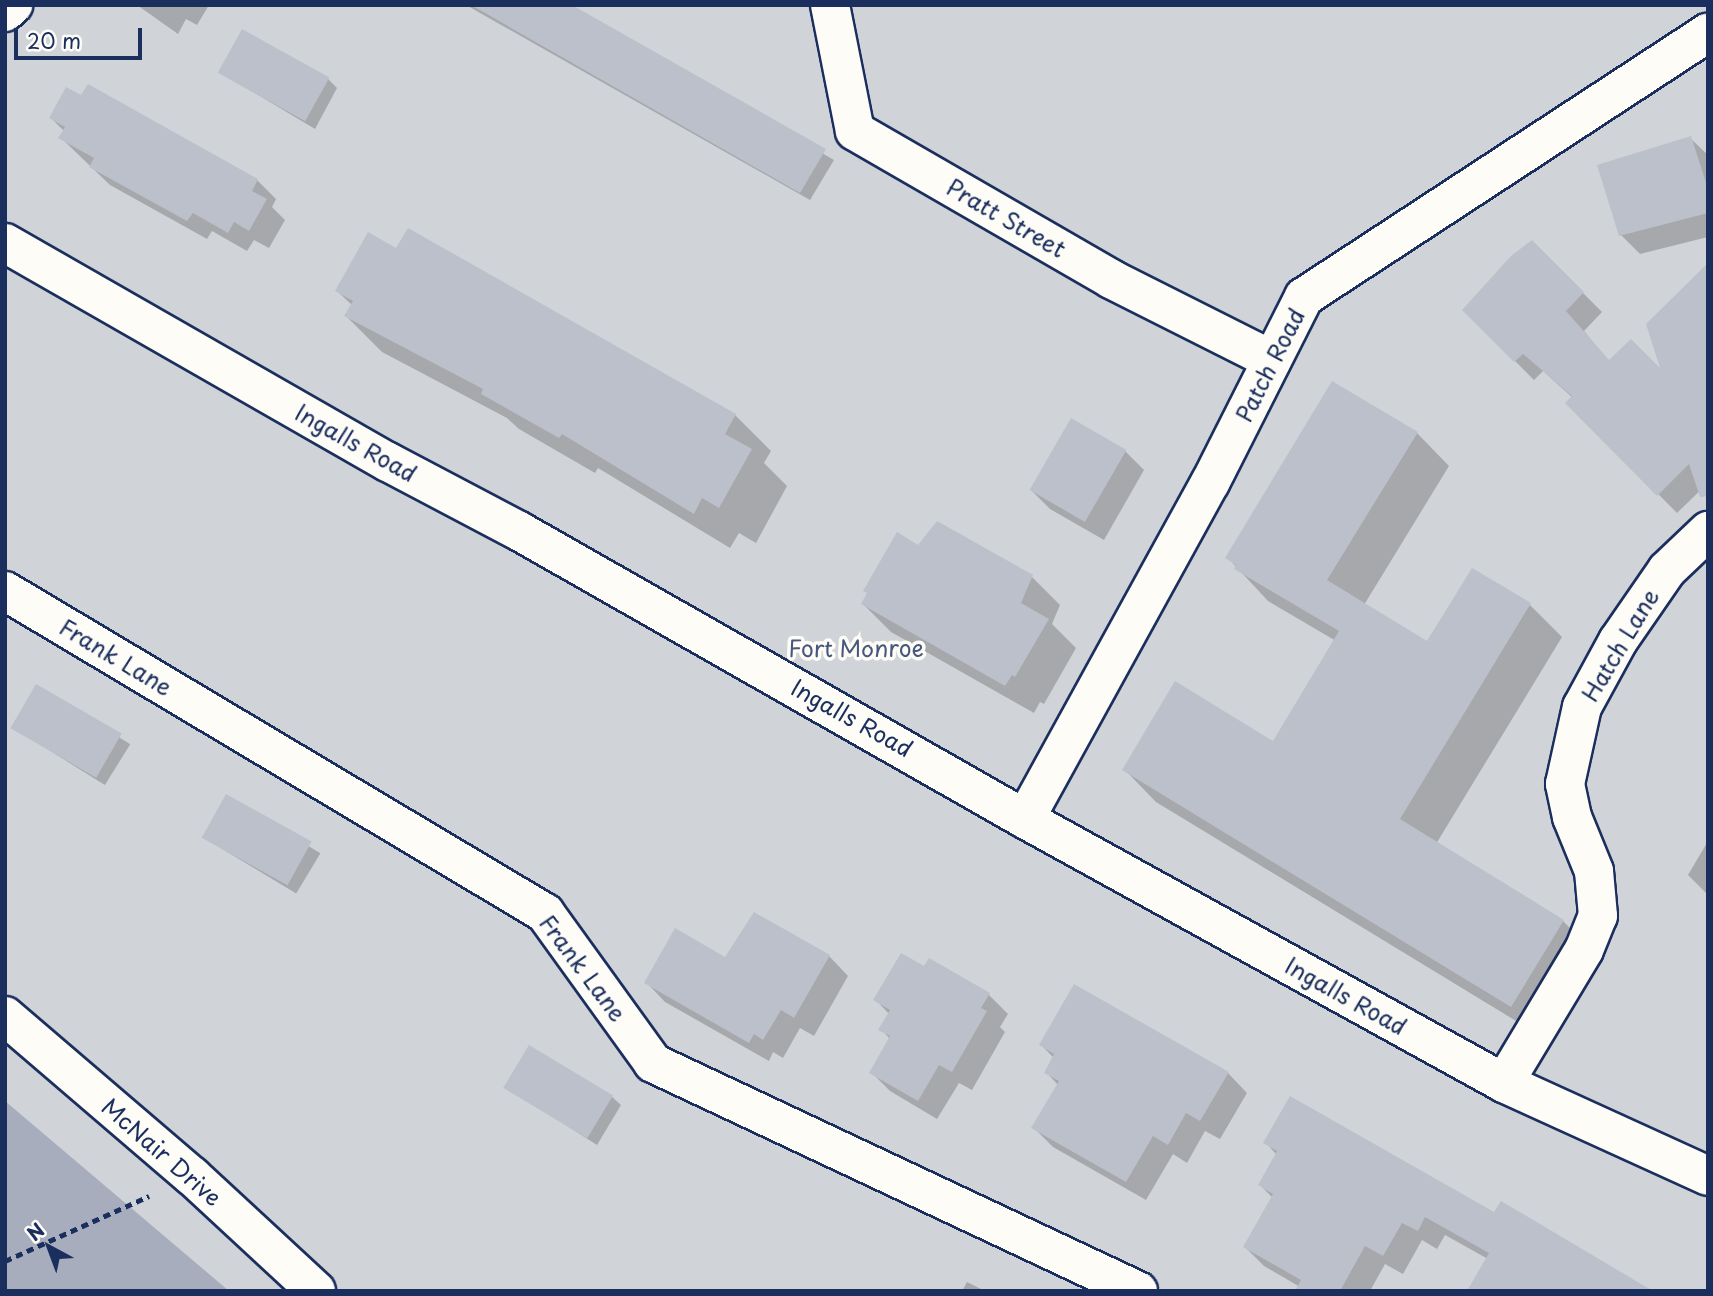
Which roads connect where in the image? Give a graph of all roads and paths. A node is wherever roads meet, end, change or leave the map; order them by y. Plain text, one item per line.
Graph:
1 (13, 5) edge
2 (830, 5) edge
3 (5, 12) edge
4 (1708, 33) edge
5 (9, 252) edge
6 (1272, 360) junction
7 (1708, 531) edge
8 (5, 591) edge
9 (1025, 819) junction
10 (5, 1016) edge
11 (1504, 1083) junction
12 (1708, 1176) edge
13 (149, 1196) dead end
14 (5, 1261) edge
15 (316, 1291) edge
16 (1138, 1291) edge

1 - 3 street
2 - 6 street, Pratt Street
4 - 6 street, Patch Road
5 - 9 street, Ingalls Road
6 - 9 street, Patch Road
7 - 11 street, Hatch Lane
8 - 16 street, Frank Lane
9 - 11 street, Ingalls Road
10 - 15 street, McNair Drive
11 - 12 street, Ingalls Road
13 - 14 path

